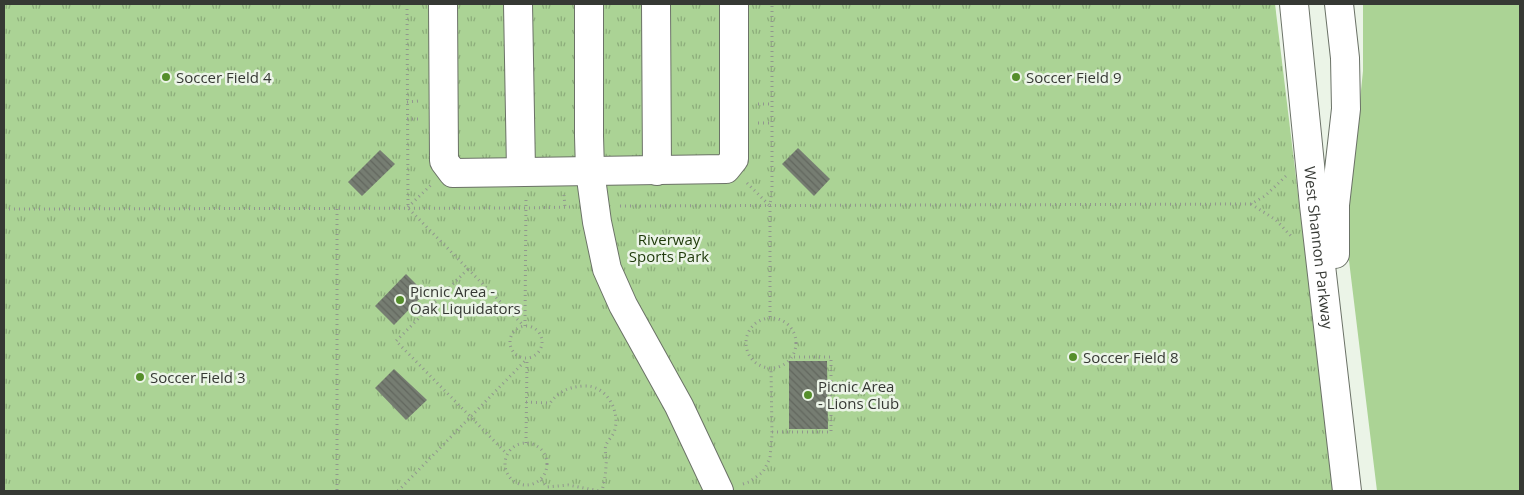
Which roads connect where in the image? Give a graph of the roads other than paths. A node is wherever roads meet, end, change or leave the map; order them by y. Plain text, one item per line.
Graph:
1 (443, 4) edge
2 (518, 4) edge
3 (589, 4) edge
4 (656, 4) edge
5 (734, 4) edge
6 (1294, 4) edge
7 (1339, 4) edge
8 (657, 170) junction
9 (521, 171) junction
10 (590, 172) junction
11 (731, 488) edge
12 (1347, 491) edge
13 (1362, 491) edge

1 - 9 street
2 - 9 street
3 - 10 street
4 - 8 street
5 - 8 street
6 - 12 street, West Shannon Parkway
7 - 13 street, West Shannon Parkway
8 - 10 street
9 - 10 street
10 - 11 street

